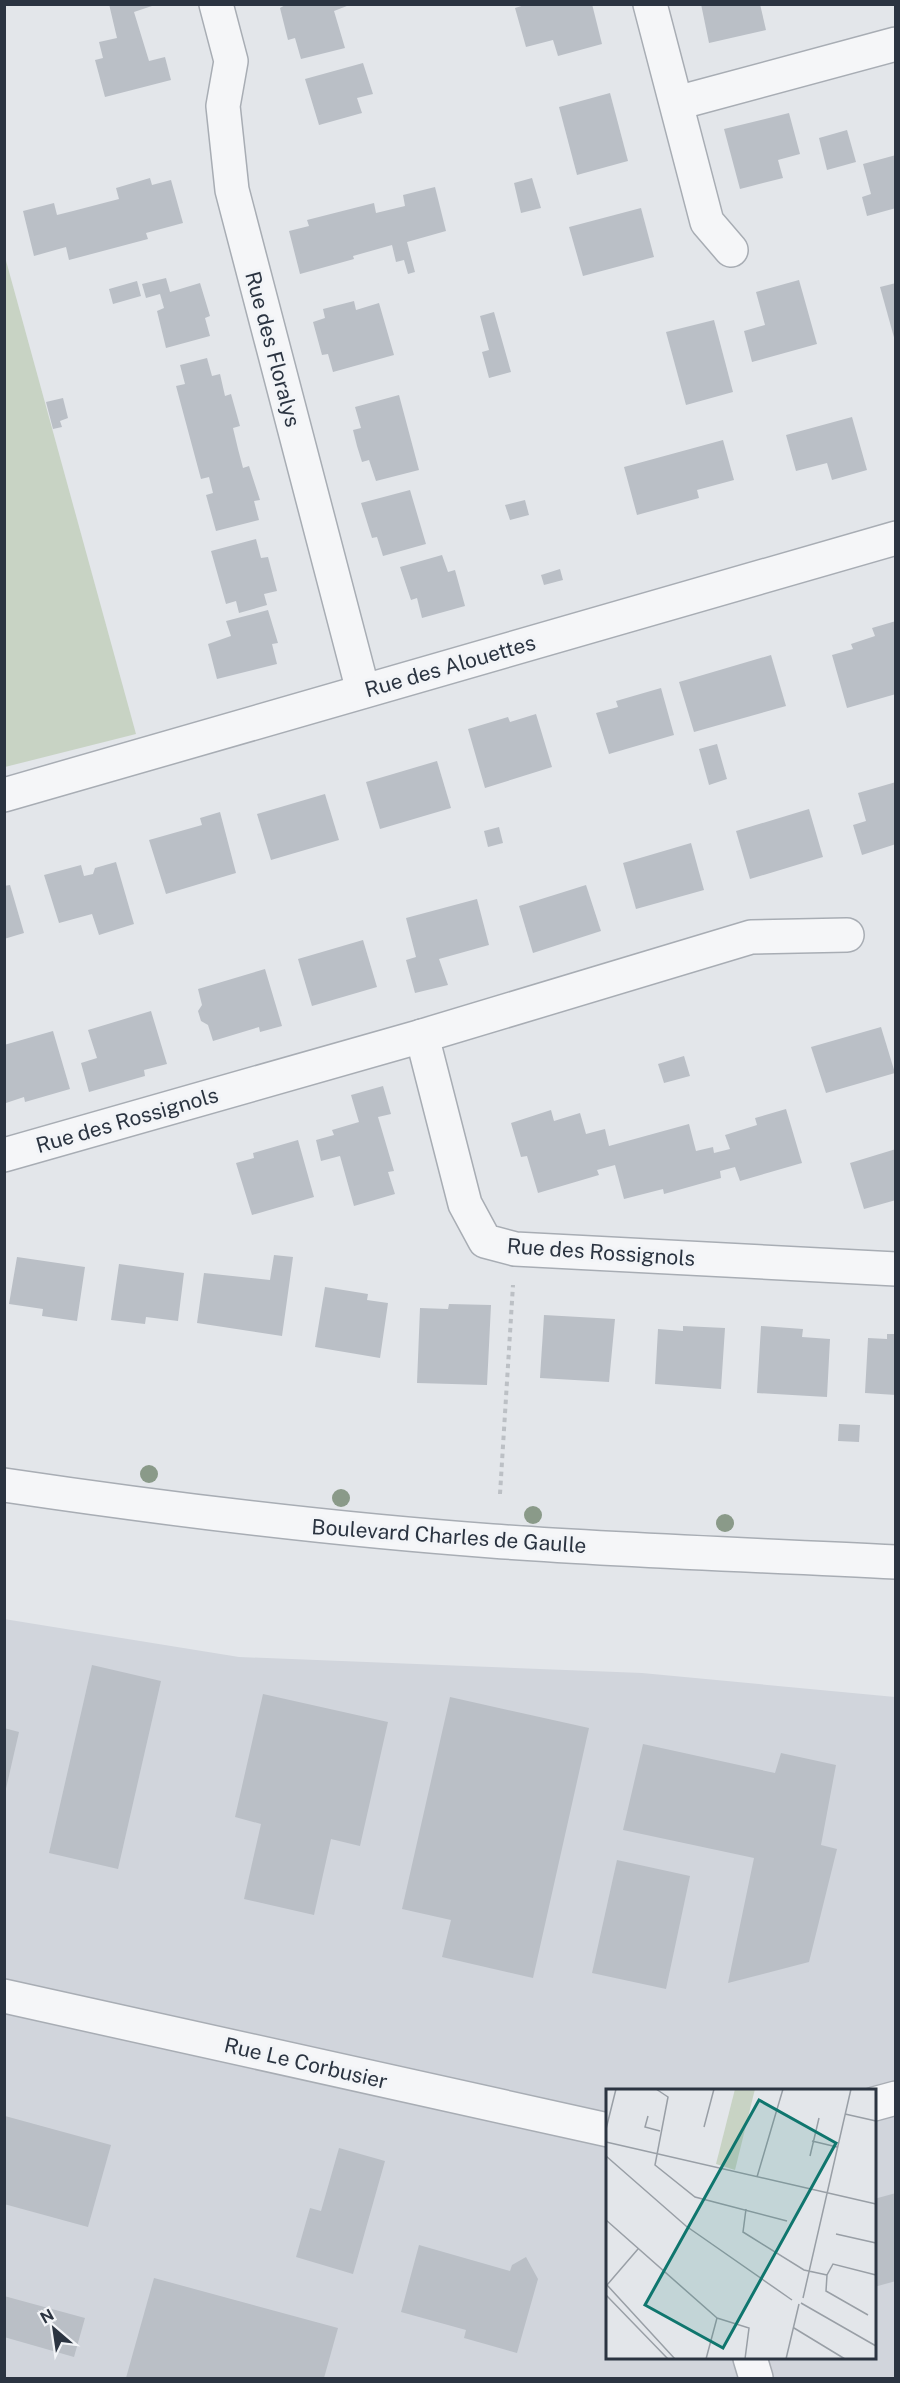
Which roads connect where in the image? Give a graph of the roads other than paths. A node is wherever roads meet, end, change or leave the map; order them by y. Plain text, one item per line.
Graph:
1 (216, 4) edge
2 (650, 4) edge
3 (896, 44) edge
4 (677, 103) junction
5 (731, 250) dead end
6 (896, 538) edge
7 (363, 691) junction
8 (4, 795) edge
9 (847, 935) dead end
10 (422, 1036) junction
11 (4, 1155) edge
12 (896, 1269) edge
13 (4, 1485) edge
14 (896, 1562) edge
15 (4, 1996) edge
16 (896, 2098) edge
17 (876, 2103) edge
18 (606, 2130) edge
19 (750, 2359) edge
20 (756, 2379) edge

1 - 7 street, Rue des Floralys
2 - 4 street
3 - 4 street
4 - 5 street
6 - 7 street, Rue des Alouettes
7 - 8 street, Rue des Alouettes
9 - 10 street, Rue des Rossignols
10 - 11 street, Rue des Rossignols
10 - 12 street, Rue des Rossignols
13 - 14 street, Boulevard Charles de Gaulle
15 - 18 street, Rue Le Corbusier
16 - 17 street
19 - 20 street

